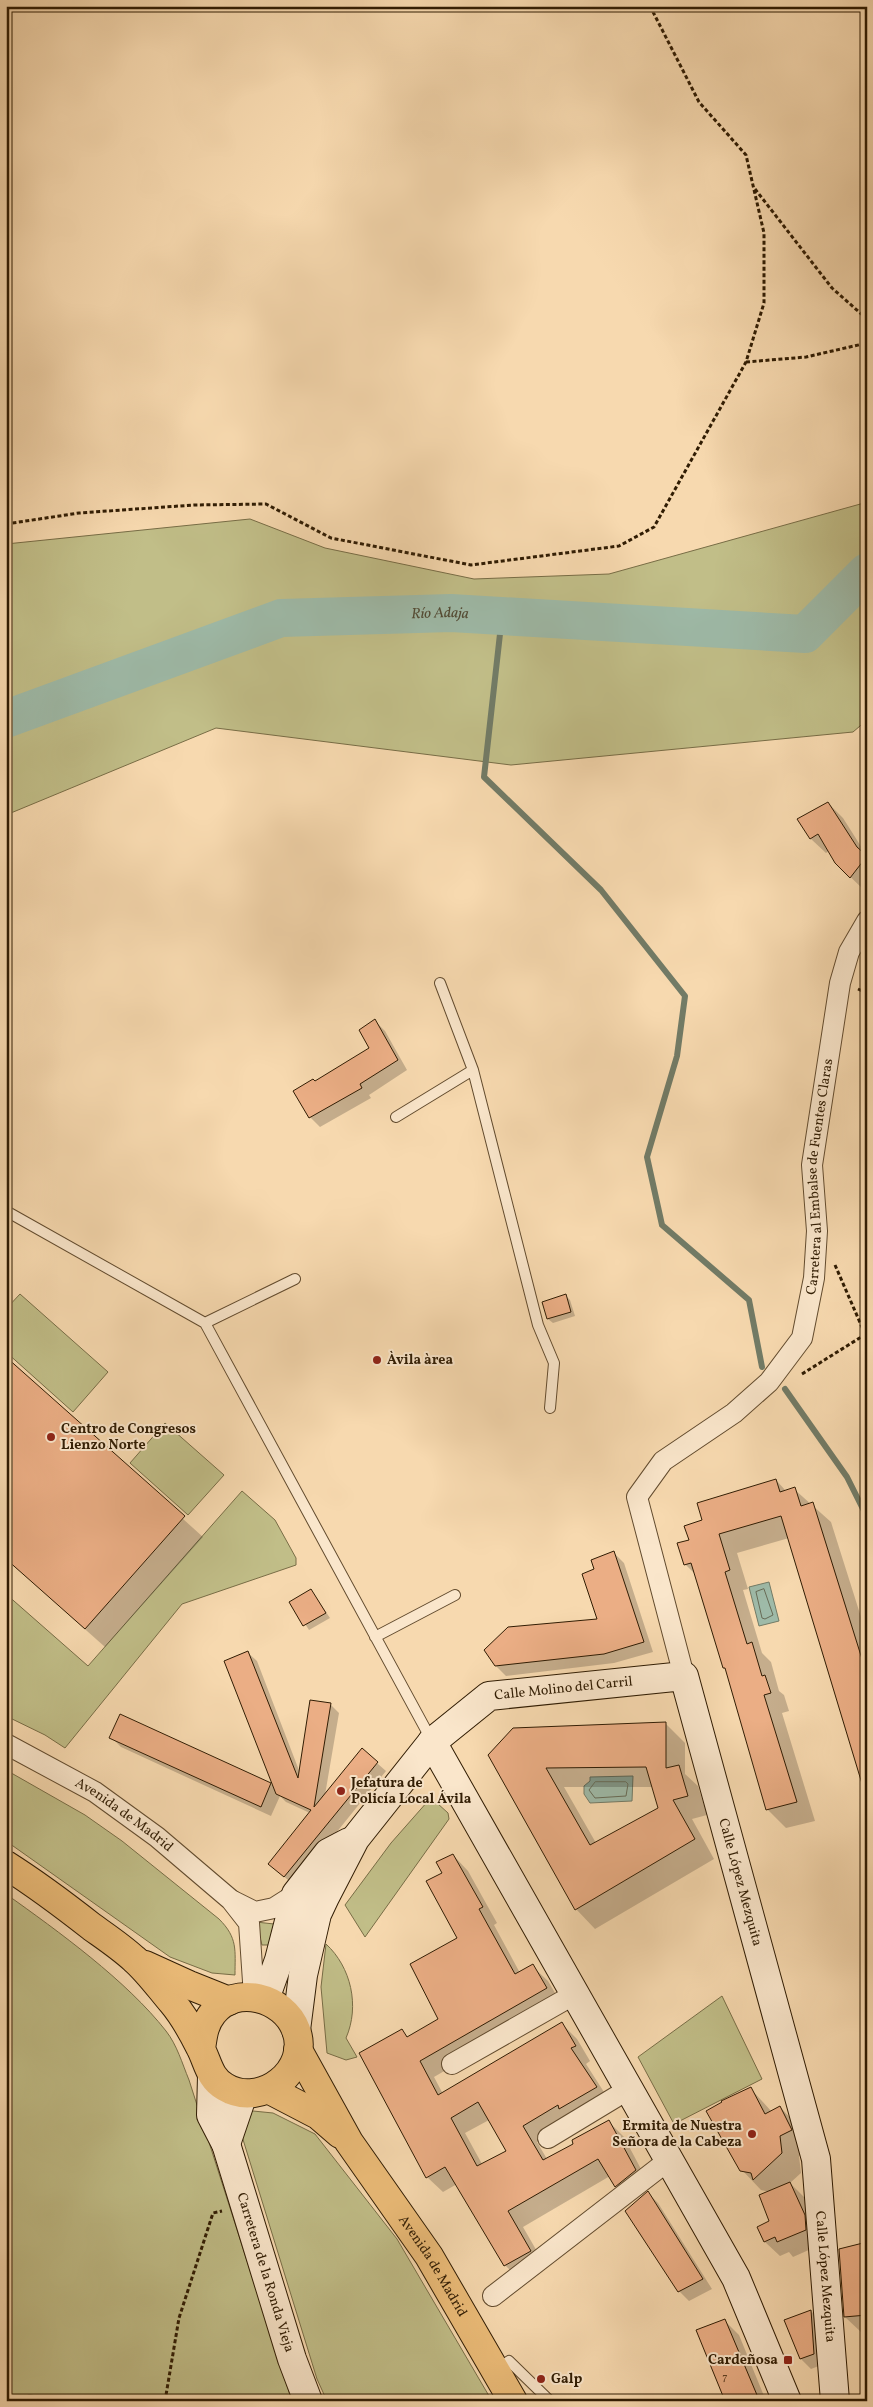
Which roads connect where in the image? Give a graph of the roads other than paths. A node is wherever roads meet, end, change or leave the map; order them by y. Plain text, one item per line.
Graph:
1 (867, 921) edge
2 (440, 983) dead end
3 (473, 1070) junction
4 (396, 1117) dead end
5 (6, 1211) edge
6 (295, 1278) dead end
7 (205, 1323) junction
8 (550, 1408) dead end
9 (734, 1413) joint
10 (455, 1594) dead end
11 (375, 1637) junction
12 (684, 1676) junction
13 (432, 1742) junction
14 (6, 1744) edge
15 (354, 1839) junction
16 (6, 1865) edge
17 (296, 1894) junction
18 (231, 1900) junction
19 (135, 1960) junction
20 (575, 1994) junction
21 (249, 1999) junction
22 (297, 2040) junction
23 (201, 2049) junction
24 (452, 2064) dead end
25 (212, 2076) junction
26 (270, 2090) junction
27 (629, 2090) junction
28 (243, 2094) junction
29 (548, 2138) dead end
30 (349, 2142) junction
31 (226, 2144) junction
32 (669, 2160) junction
33 (493, 2296) dead end
34 (495, 2370) junction
35 (511, 2399) edge
36 (308, 2401) edge
37 (550, 2401) edge
38 (787, 2401) edge
39 (834, 2401) edge

1 - 9 street, Carretera al Embalse de Fuentes Claras
2 - 3 lane
3 - 4 lane
3 - 8 lane
5 - 7 lane
6 - 7 lane
7 - 11 lane
9 - 12 street, Calle López Mezquita
10 - 11 lane
11 - 13 lane
12 - 13 street, Calle Molino del Carril
12 - 39 street, Calle López Mezquita
13 - 15 street, Calle Molino del Carril
13 - 20 street
14 - 18 street, Avenida de Madrid
15 - 17 street, Calle Molino del Carril
15 - 22 street, Calle Molino del Carril
16 - 19 highway
17 - 18 street, Avenida de Madrid
17 - 21 street, Calle Molino del Carril
18 - 21 street, Avenida de Madrid
19 - 21 highway
19 - 23 highway
20 - 24 street
20 - 27 street
21 - 22 highway
21 - 23 highway
22 - 26 highway
22 - 30 highway, Avenida de Madrid
23 - 25 highway
25 - 28 highway
25 - 31 street, Carretera de la Ronda Vieja
26 - 28 highway
26 - 30 highway, Avenida de Madrid
27 - 29 street
27 - 32 street
28 - 31 street
30 - 34 highway, Avenida de Madrid
31 - 36 street, Carretera de la Ronda Vieja
32 - 33 street
32 - 38 street
34 - 35 highway, Avenida de Madrid
34 - 37 lane

